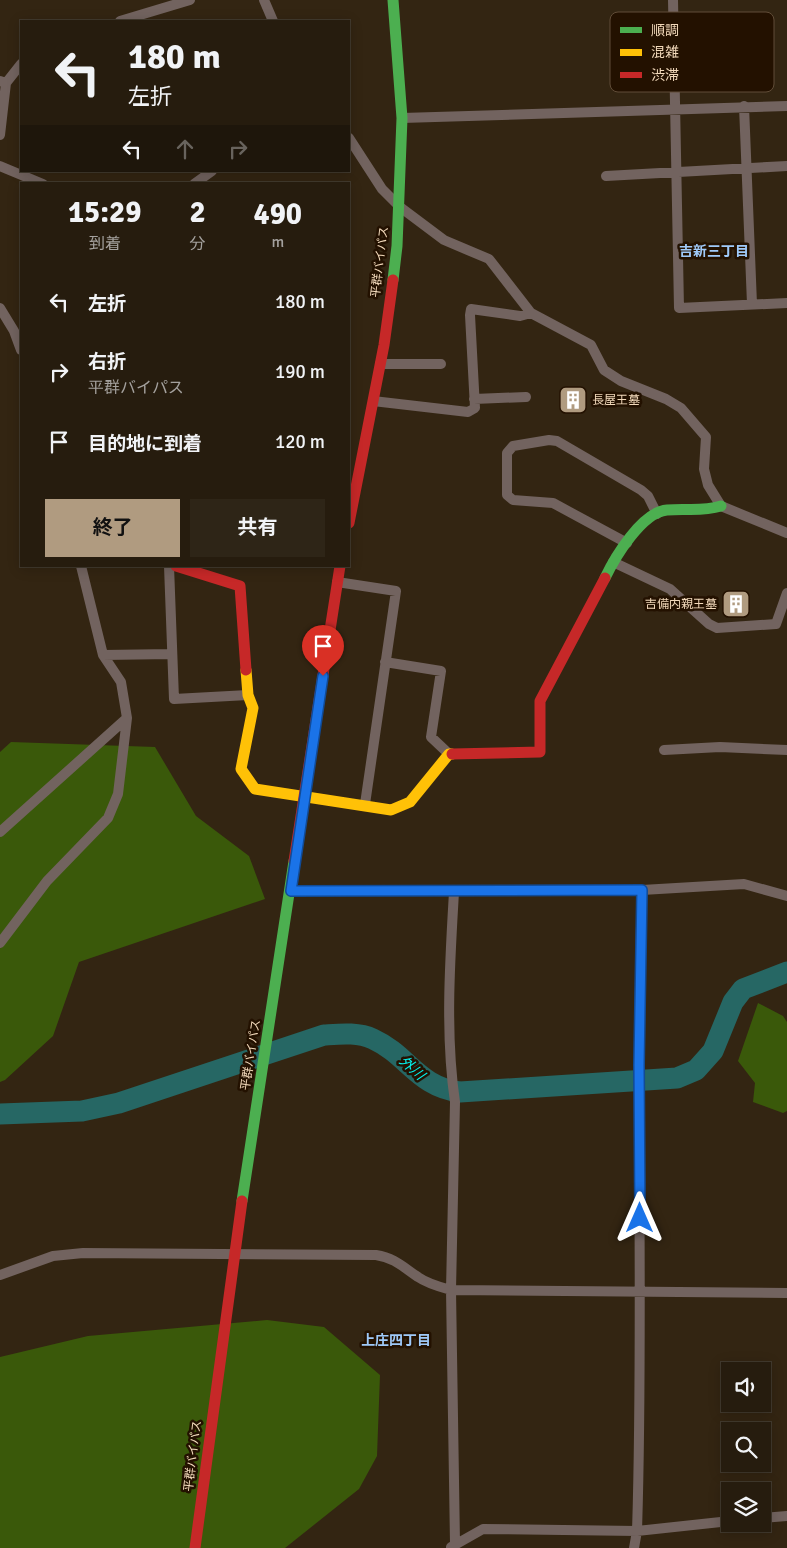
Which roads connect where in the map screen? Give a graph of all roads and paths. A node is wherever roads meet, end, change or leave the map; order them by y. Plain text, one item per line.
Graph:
1 (190, 0) edge
2 (264, 0) edge
3 (393, 0) edge
4 (123, 20) edge
5 (273, 20) edge
6 (20, 65) edge
7 (3, 82) edge
8 (674, 92) edge
9 (744, 106) junction
10 (787, 106) edge
11 (674, 108) junction
12 (402, 118) junction
13 (0, 135) edge
14 (350, 140) edge
15 (0, 166) edge
16 (787, 166) edge
17 (747, 168) junction
18 (211, 172) edge
19 (676, 172) junction
20 (606, 176) dead end
21 (38, 182) edge
22 (197, 182) edge
23 (400, 207) junction
24 (787, 303) edge
25 (752, 304) junction
26 (0, 308) edge
27 (531, 313) junction
28 (20, 347) edge
29 (380, 364) junction
30 (440, 364) dead end
31 (526, 397) dead end
32 (474, 399) junction
33 (373, 401) junction
34 (721, 506) junction
35 (657, 514) junction
36 (350, 518) edge
37 (787, 533) edge
38 (627, 543) junction
39 (613, 562) junction
40 (81, 567) edge
41 (169, 567) edge
42 (179, 567) edge
43 (340, 567) edge
44 (337, 582) junction
45 (787, 593) edge
46 (172, 654) junction
47 (103, 655) junction
48 (386, 662) junction
49 (248, 695) junction
50 (127, 718) junction
51 (664, 750) dead end
52 (787, 750) edge
53 (449, 754) junction
54 (305, 795) junction
55 (365, 804) junction
56 (0, 832) edge
57 (642, 890) junction
58 (291, 891) junction
59 (454, 892) junction
60 (787, 896) edge
61 (0, 942) edge
62 (234, 1254) junction
63 (0, 1275) edge
64 (452, 1290) junction
65 (640, 1291) junction
66 (787, 1293) edge
67 (787, 1516) edge
68 (771, 1517) edge
69 (721, 1523) edge
70 (637, 1531) junction
71 (452, 1546) edge
72 (195, 1548) edge
73 (634, 1548) edge

1 - 4 street
2 - 5 street
3 - 12 main road, 平群バイパス
6 - 7 street
7 - 13 street
8 - 11 street
9 - 10 street
9 - 11 street
9 - 17 street
11 - 12 street
11 - 19 street
12 - 23 main road, 平群バイパス
14 - 23 street
15 - 21 street
16 - 17 street
17 - 19 street
17 - 25 street
18 - 22 street
19 - 20 street
19 - 25 street
23 - 27 street
23 - 29 main road, 平群バイパス
24 - 25 street
26 - 28 street
27 - 32 street
27 - 34 street
29 - 30 street
29 - 33 main road, 平群バイパス
31 - 32 street
32 - 33 street
33 - 36 main road, 平群バイパス
34 - 35 main road
34 - 37 street
35 - 38 main road
35 - 38 street
38 - 39 main road
39 - 45 street
39 - 53 main road
40 - 47 street
41 - 46 street
42 - 49 main road
43 - 44 main road, 平群バイパス
44 - 48 street
44 - 54 main road, 平群バイパス
46 - 47 street
46 - 49 street
47 - 50 street
48 - 53 street
48 - 55 street
49 - 54 main road
50 - 56 street
50 - 61 street
51 - 52 street
53 - 55 main road
54 - 55 main road
54 - 58 main road, 平群バイパス
57 - 59 street
57 - 60 street
57 - 65 street
58 - 59 street
58 - 62 main road, 平群バイパス
59 - 64 street
62 - 63 street
62 - 64 street
62 - 72 main road, 平群バイパス
64 - 65 street
64 - 71 street
65 - 66 street
65 - 70 street
67 - 68 street
69 - 70 street
70 - 71 street
70 - 73 street

